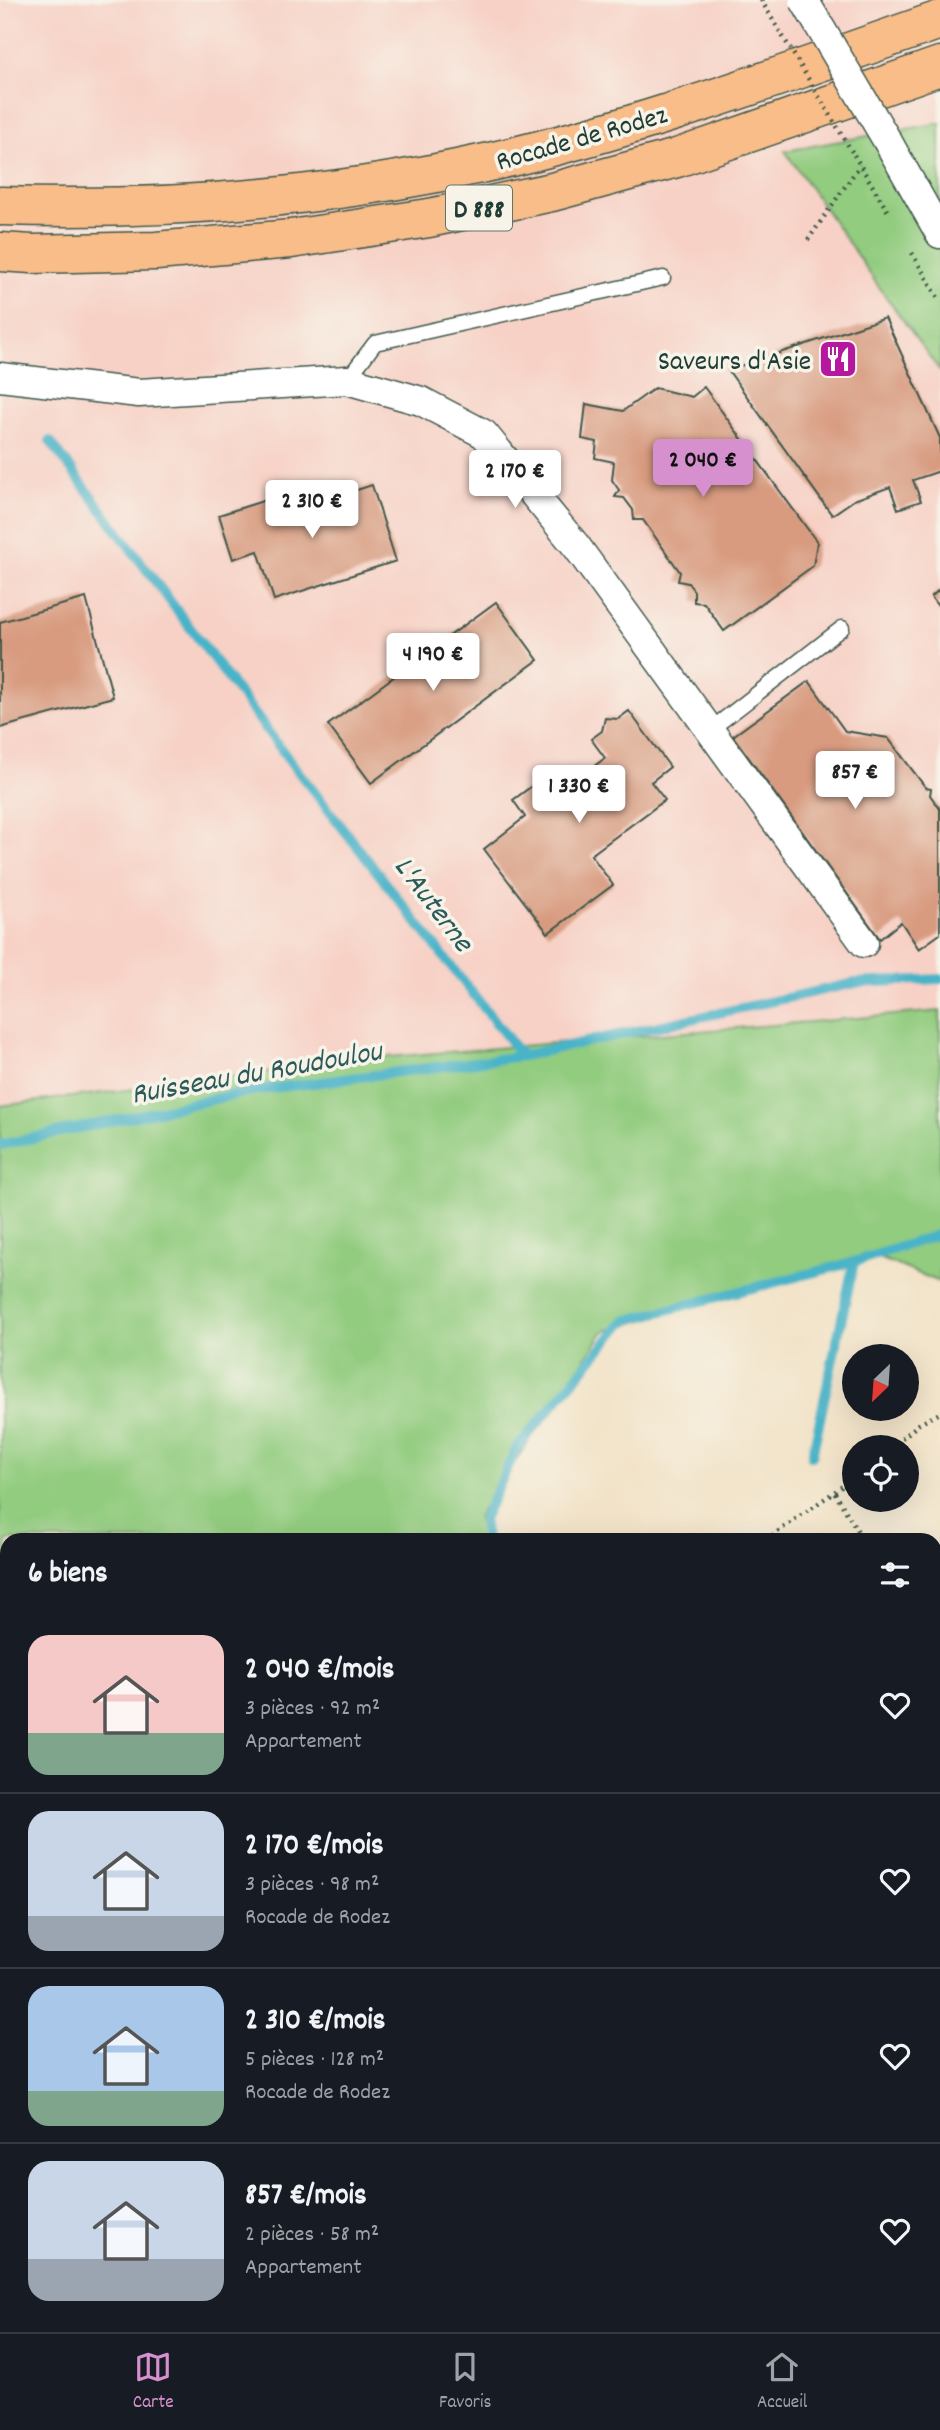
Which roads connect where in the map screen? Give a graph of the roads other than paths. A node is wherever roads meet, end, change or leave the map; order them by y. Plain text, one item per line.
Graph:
1 (804, 0) edge
2 (940, 10) edge
3 (940, 20) edge
4 (860, 48) junction
5 (940, 66) edge
6 (888, 142) junction
7 (0, 206) edge
8 (940, 222) edge
9 (940, 234) edge
10 (0, 252) edge
11 (663, 278) dead end
12 (0, 377) edge
13 (347, 380) junction
14 (842, 628) dead end
15 (710, 730) junction
16 (864, 943) dead end

1 - 6 street, bridge
2 - 4 highway
3 - 4 highway, Rocade de Rodez / D 888
4 - 7 highway, Rocade de Rodez / D 888
5 - 10 highway, Rocade de Rodez / D 888
6 - 8 street
6 - 9 street
11 - 13 lane
12 - 13 street
13 - 15 street
14 - 15 lane
15 - 16 street

